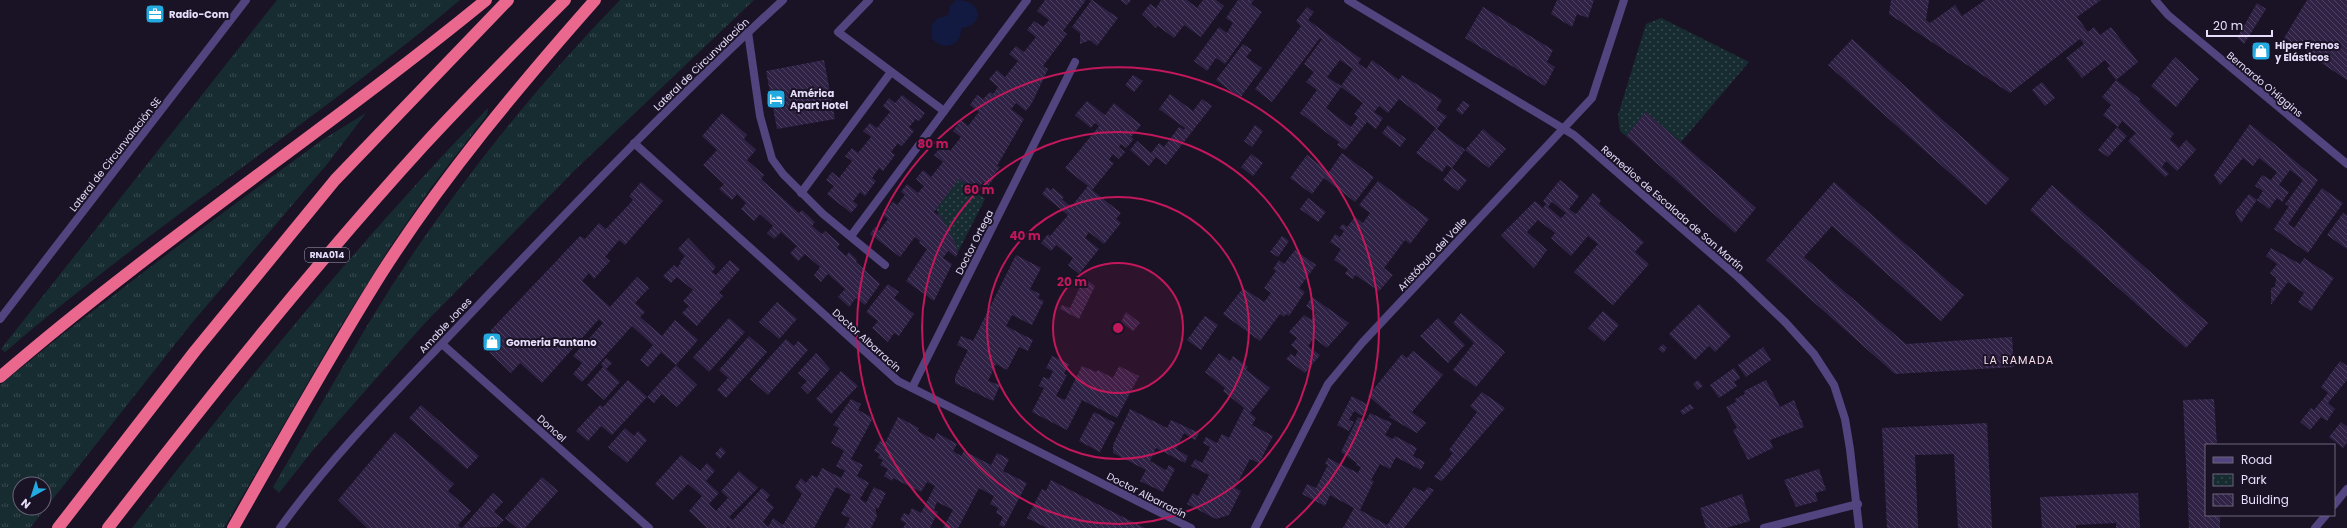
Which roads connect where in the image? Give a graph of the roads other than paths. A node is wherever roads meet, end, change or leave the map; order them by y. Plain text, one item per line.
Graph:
1 (246, 0) edge
2 (486, 0) edge
3 (508, 0) edge
4 (565, 0) edge
5 (595, 0) edge
6 (783, 0) edge
7 (869, 0) edge
8 (1027, 0) edge
9 (1348, 0) edge
10 (1624, 0) edge
11 (2155, 0) edge
12 (748, 32) junction
13 (1075, 62) dead end
14 (892, 72) junction
15 (944, 111) junction
16 (1564, 128) junction
17 (634, 143) junction
18 (2347, 164) edge
19 (801, 193) junction
20 (851, 236) junction
21 (885, 265) dead end
22 (0, 319) edge
23 (442, 344) junction
24 (0, 377) edge
25 (912, 388) junction
26 (2347, 489) edge
27 (1858, 504) junction
28 (2335, 504) edge
29 (2325, 516) edge
30 (58, 528) edge
31 (108, 528) edge
32 (233, 528) edge
33 (280, 528) edge
34 (649, 528) edge
35 (1190, 528) edge
36 (1255, 528) edge
37 (1764, 528) edge
38 (1859, 528) edge
39 (2315, 528) edge

1 - 22 street, Lateral de Circunvalación SE
2 - 24 highway
3 - 30 highway
4 - 31 highway, RNA014
5 - 32 highway
6 - 12 street, Lateral de Circunvalación
7 - 14 street
8 - 15 street
9 - 16 street, Remedios de Escalada de San Martín
10 - 16 street, Aristóbulo del Valle
11 - 18 street, Bernardo O'Higgins
12 - 17 street, Lateral de Circunvalación
12 - 19 street
13 - 25 street, Doctor Ortega
14 - 15 street
14 - 19 street
15 - 20 street
16 - 27 street, Remedios de Escalada de San Martín
16 - 36 street, Aristóbulo del Valle
17 - 23 street, Amable Jones
17 - 25 street, Doctor Albarracín
19 - 20 street
20 - 21 street
23 - 33 street, Amable Jones
23 - 34 street, Doncel
25 - 35 street, Doctor Albarracín
26 - 28 street
27 - 37 street
27 - 38 street, Remedios de Escalada de San Martín
29 - 39 street

